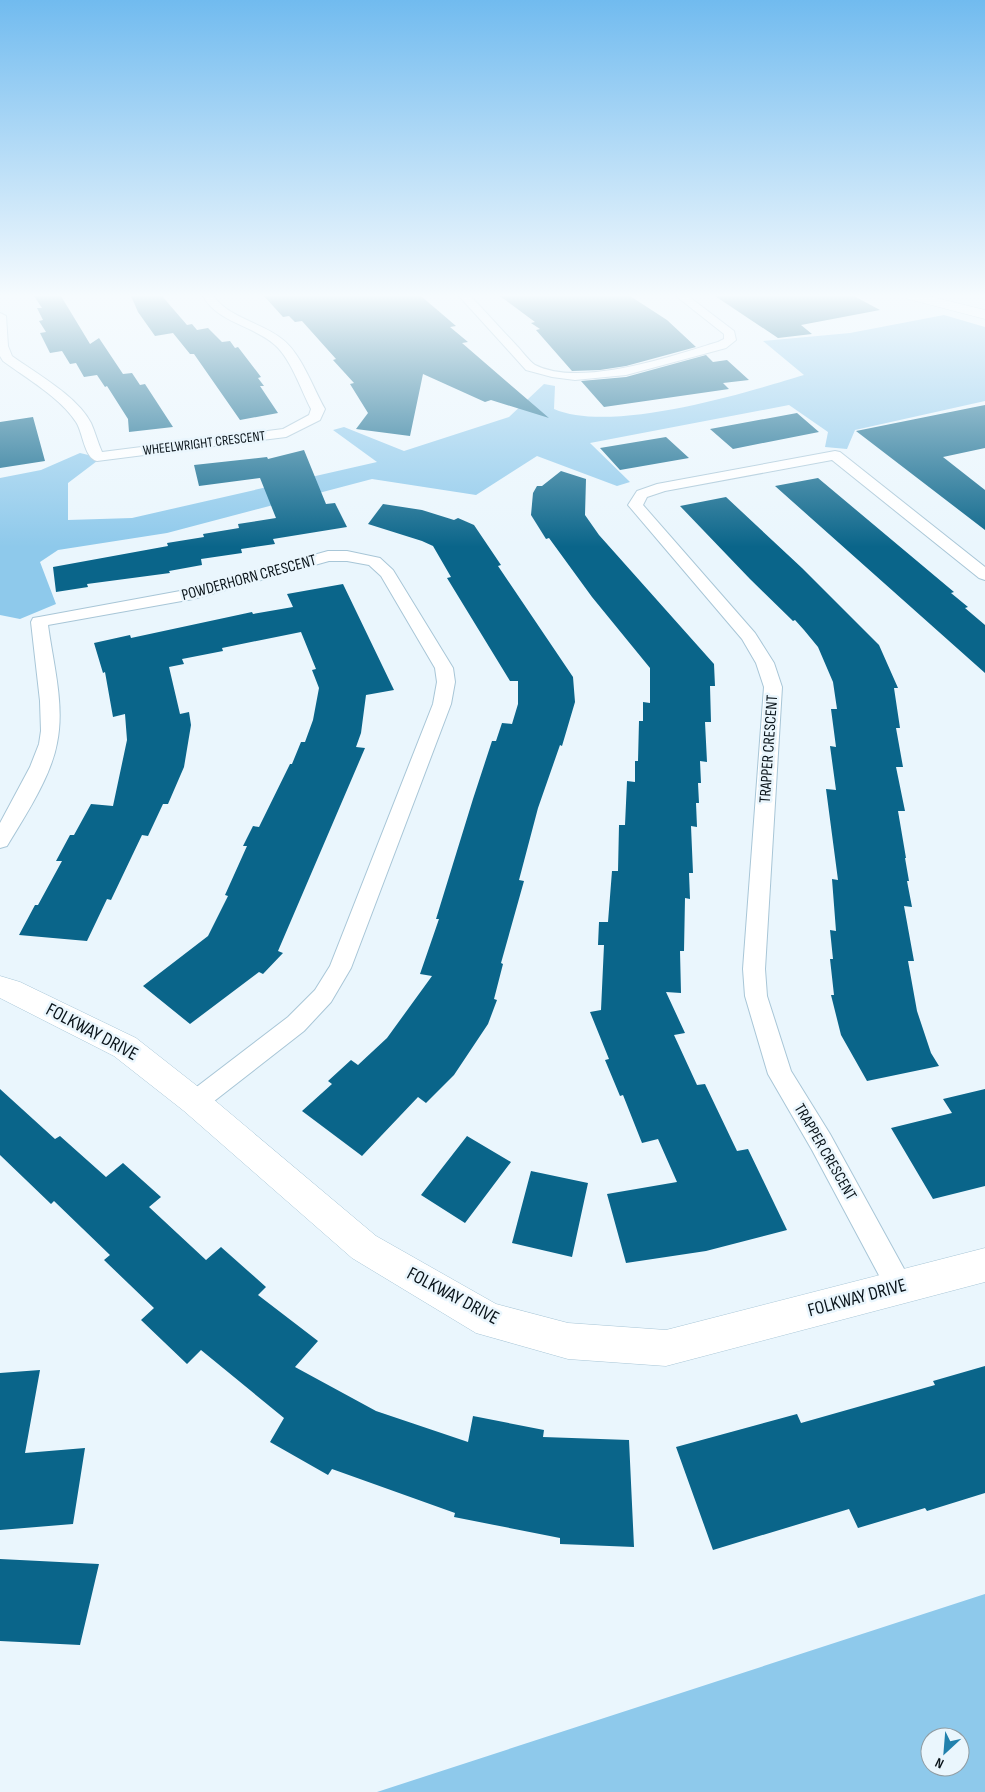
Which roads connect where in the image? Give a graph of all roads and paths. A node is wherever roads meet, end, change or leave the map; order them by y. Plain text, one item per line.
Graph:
1 (36, 380) edge
2 (302, 380) edge
3 (985, 574) edge
4 (0, 841) edge
5 (0, 987) edge
6 (195, 1102) junction
7 (985, 1265) edge
8 (900, 1287) junction

1 - 2 street, WHEELWRIGHT CRESCENT
3 - 8 street, TRAPPER CRESCENT
4 - 6 street, POWDERHORN CRESCENT
5 - 6 street, FOLKWAY DRIVE
6 - 8 street, FOLKWAY DRIVE
7 - 8 street, FOLKWAY DRIVE

